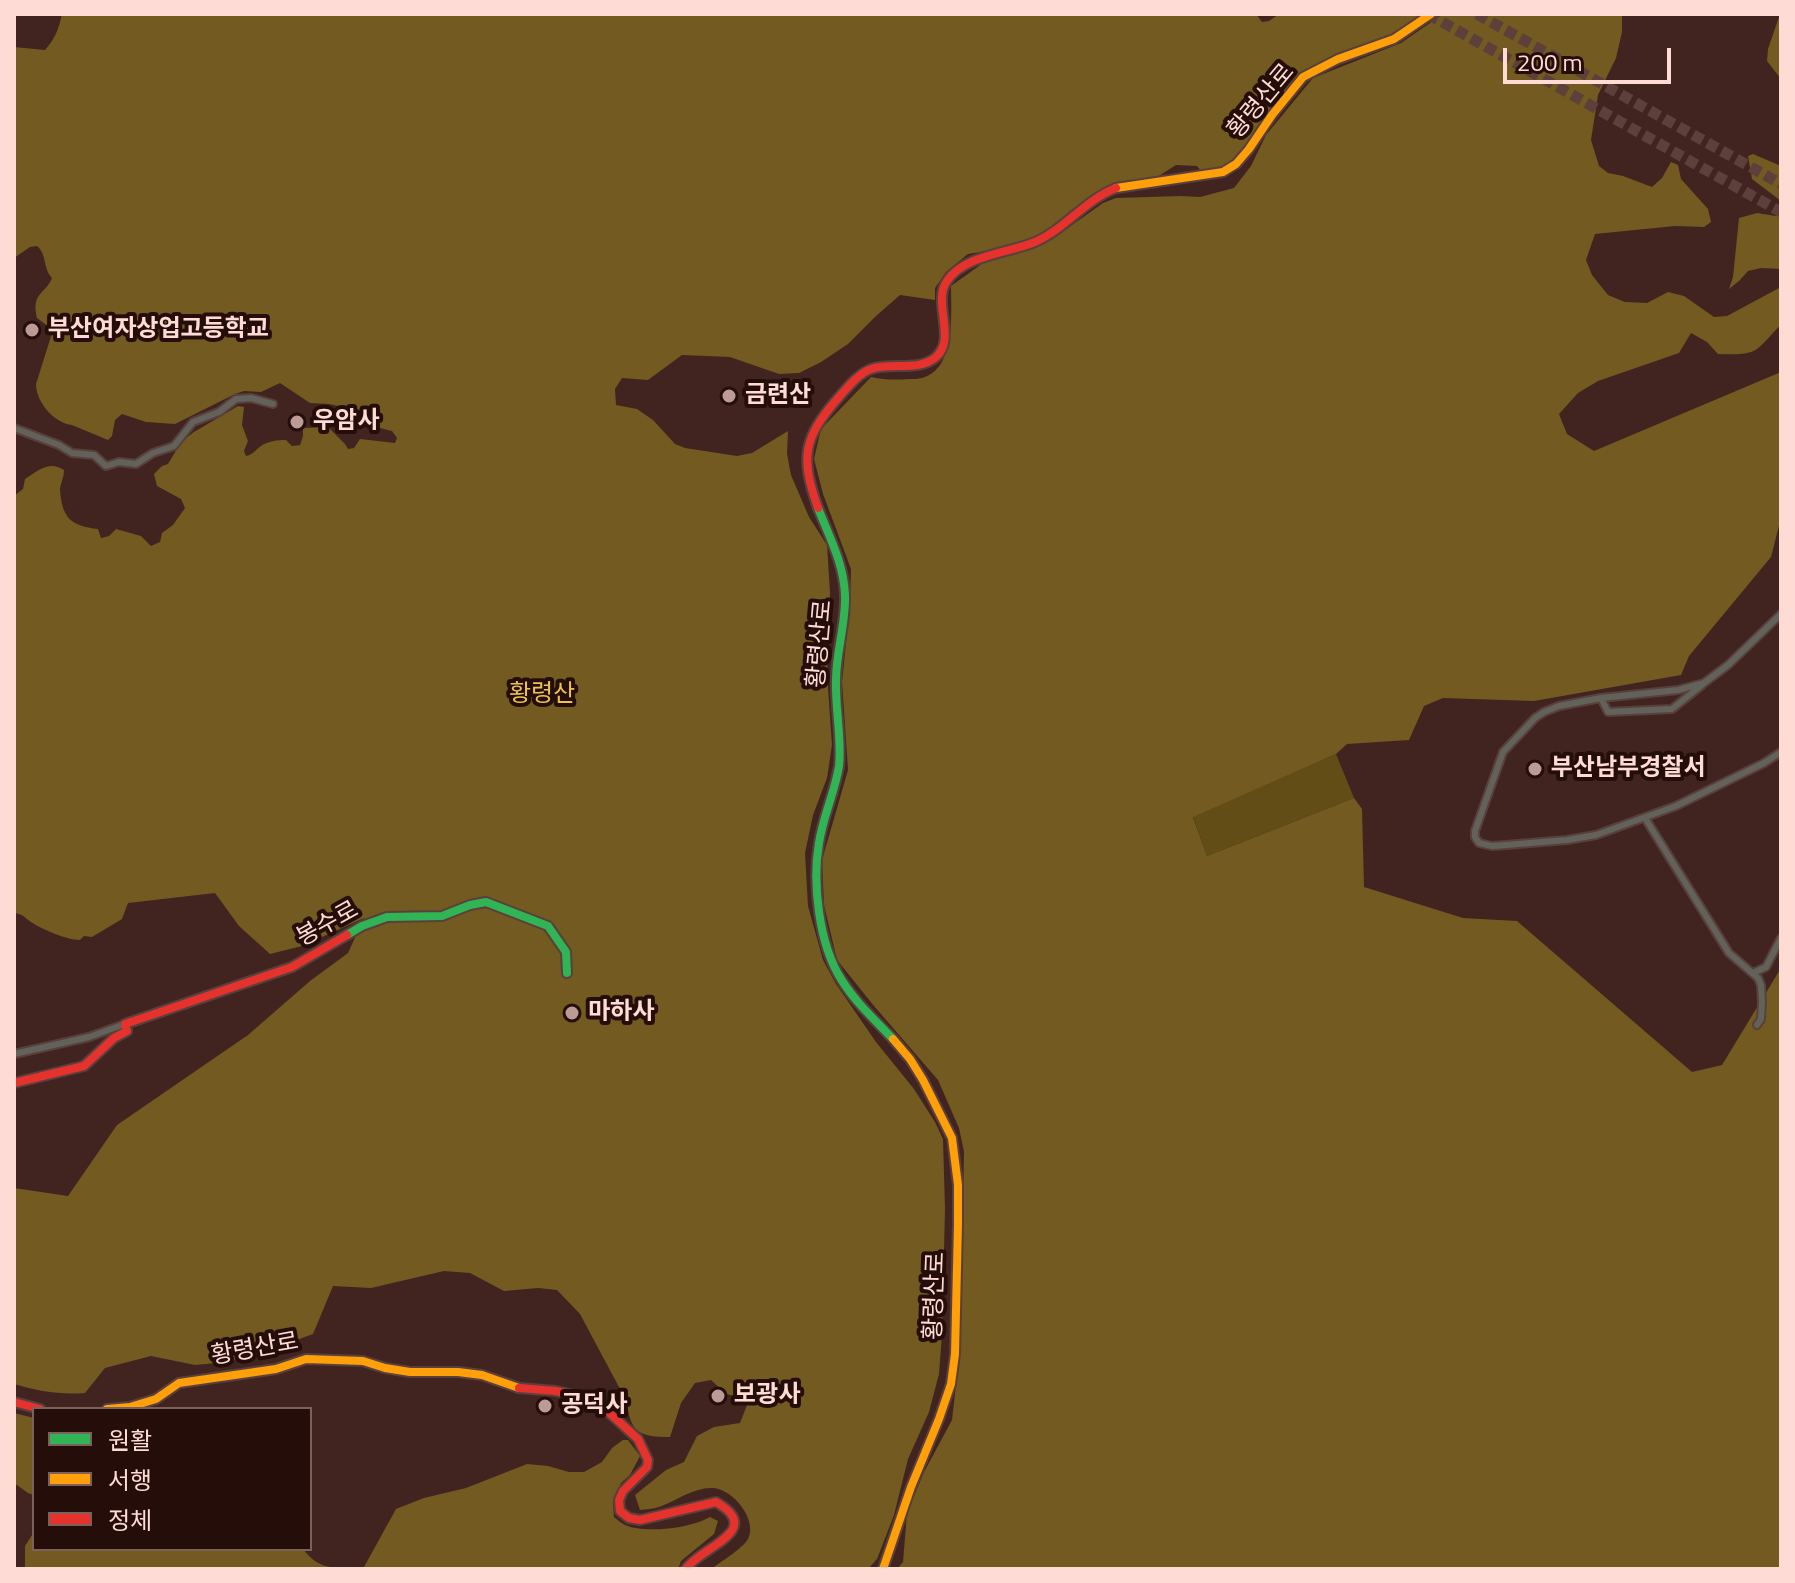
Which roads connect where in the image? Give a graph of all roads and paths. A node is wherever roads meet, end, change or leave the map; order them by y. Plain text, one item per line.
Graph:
1 (1431, 14) edge
2 (273, 404) dead end
3 (14, 428) edge
4 (1781, 614) edge
5 (1704, 683) junction
6 (1601, 698) junction
7 (1781, 752) edge
8 (1645, 818) junction
9 (1781, 938) edge
10 (567, 973) dead end
11 (1753, 973) junction
12 (125, 1024) junction
13 (1757, 1025) dead end
14 (14, 1054) edge
15 (14, 1083) edge
16 (130, 1407) edge
17 (686, 1569) edge
18 (883, 1569) edge

1 - 18 street, 황령산로
2 - 3 street
4 - 5 street
5 - 6 street
5 - 6 street
6 - 8 street
7 - 8 street
8 - 11 street
9 - 11 street
10 - 12 street, 봉수로
11 - 13 street
12 - 14 street
12 - 15 street
16 - 17 street, 황령산로

